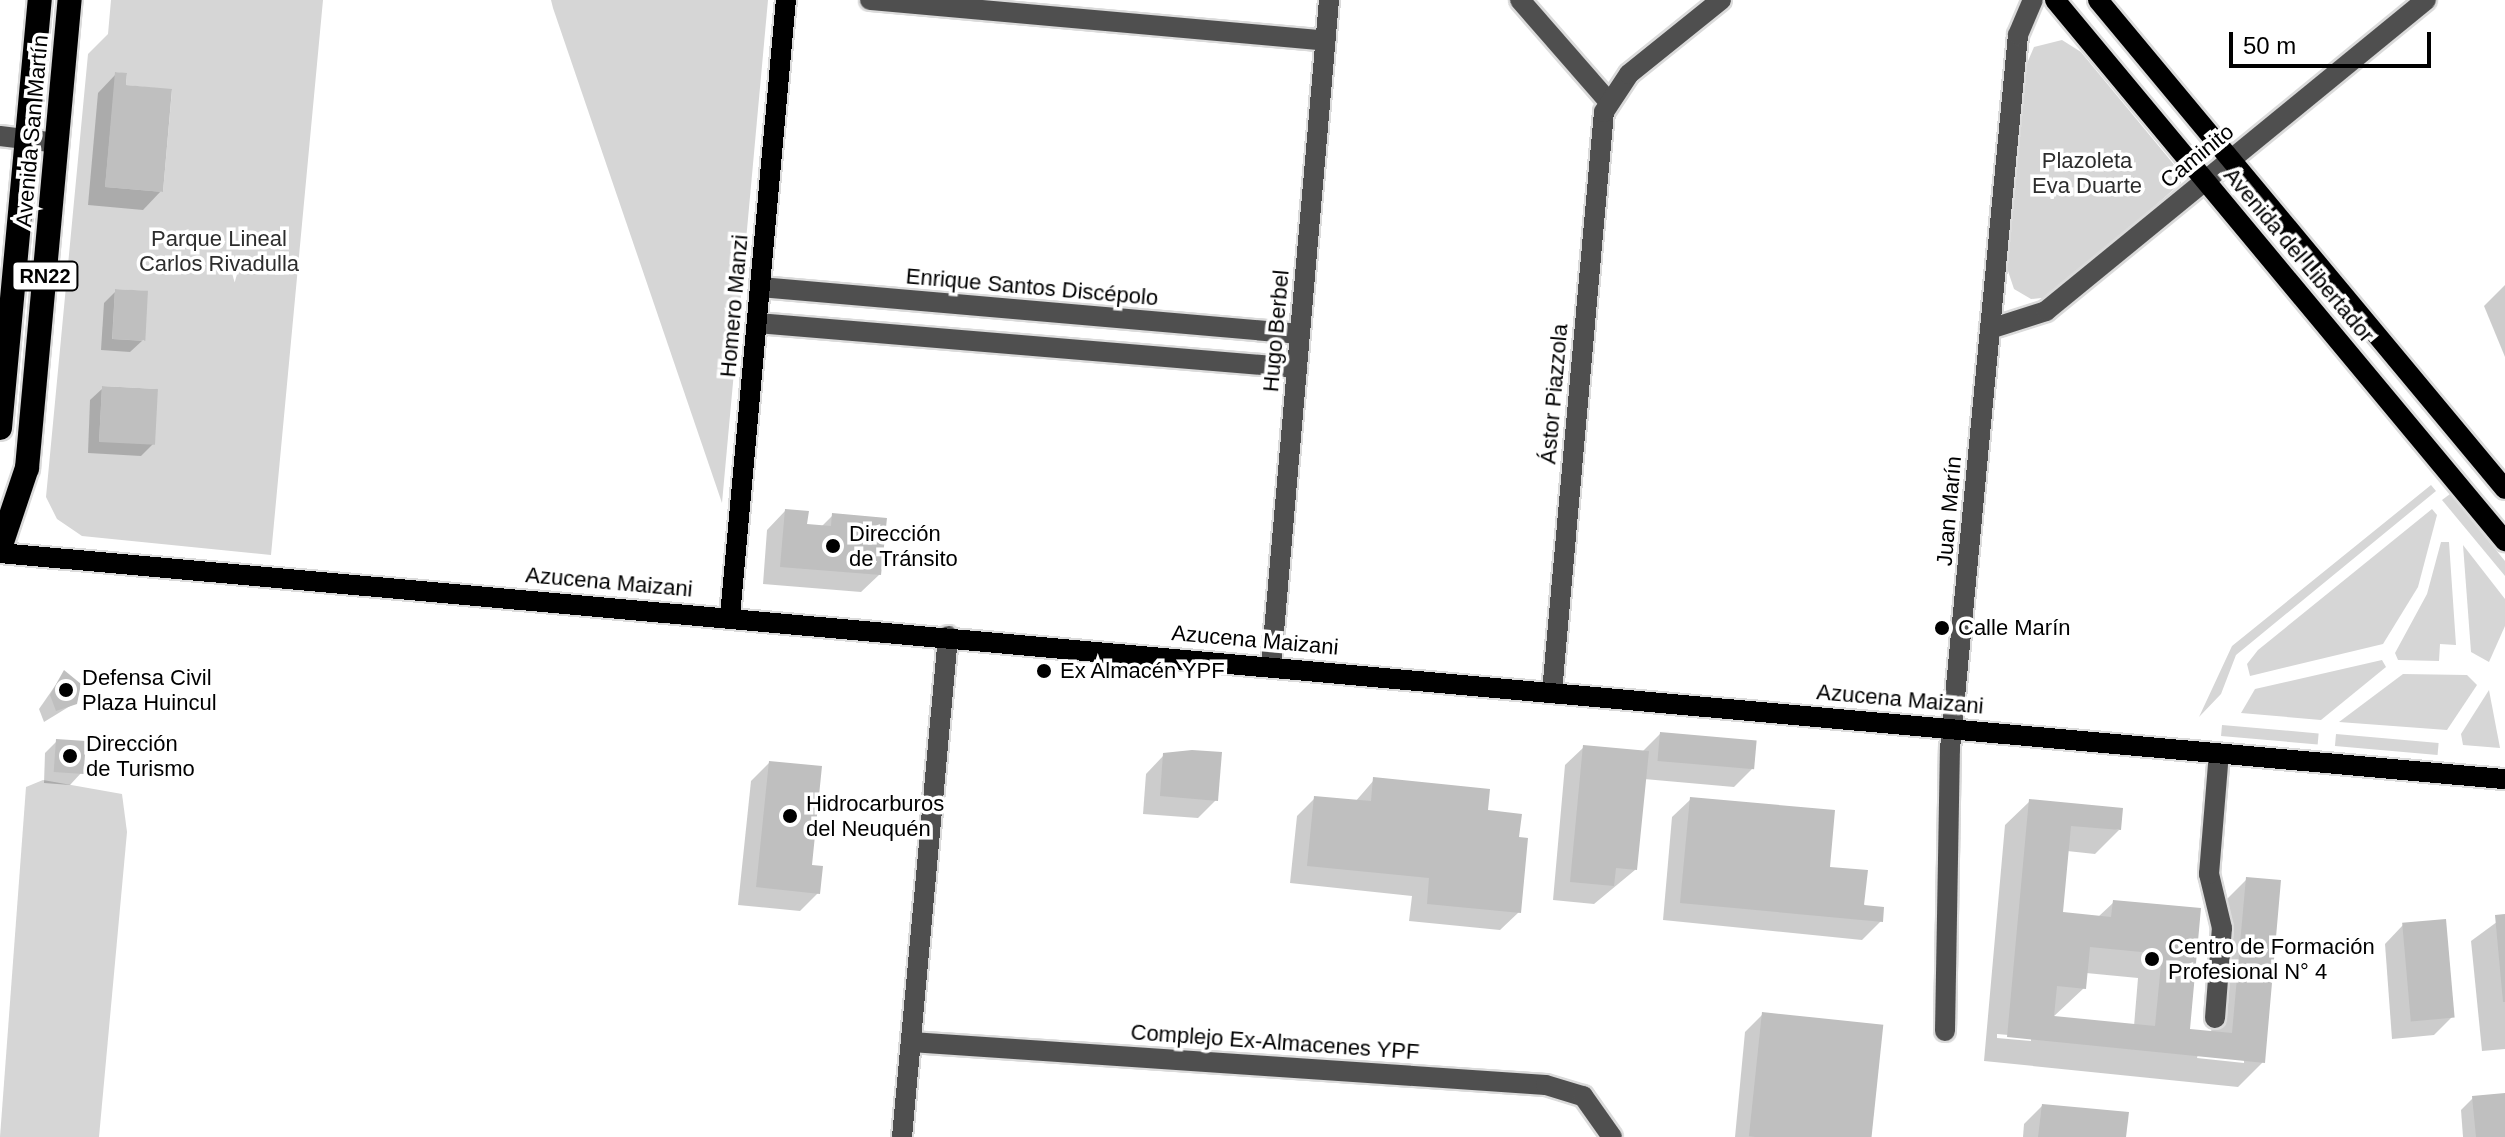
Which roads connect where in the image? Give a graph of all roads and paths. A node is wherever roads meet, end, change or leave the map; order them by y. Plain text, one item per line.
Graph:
1 (40, 0) edge
2 (70, 0) edge
3 (786, 0) edge
4 (870, 0) edge
5 (1329, 0) edge
6 (1520, 0) edge
7 (1721, 0) edge
8 (2033, 0) edge
9 (2055, 0) edge
10 (2098, 0) edge
11 (2426, 0) edge
12 (1325, 41) junction
13 (1608, 101) junction
14 (0, 136) edge
15 (27, 139) junction
16 (57, 143) junction
17 (2231, 159) junction
18 (2206, 181) junction
19 (760, 287) junction
20 (757, 323) junction
21 (1990, 329) junction
22 (1300, 334) junction
23 (1297, 368) junction
24 (0, 428) edge
25 (2505, 489) edge
26 (2505, 541) edge
27 (0, 551) edge
28 (730, 616) junction
29 (948, 636) junction
30 (1271, 666) junction
31 (1552, 692) junction
32 (1952, 728) junction
33 (2219, 753) junction
34 (2505, 779) edge
35 (2215, 1018) dead end
36 (1945, 1031) dead end
37 (911, 1042) junction
38 (902, 1137) edge
39 (1612, 1137) edge

1 - 15 highway, Avenida San Martín / RN22
2 - 16 highway, Avenida San Martín / RN22
3 - 19 main road, Homero Manzi
4 - 12 street
5 - 12 street, Hugo Berbel
6 - 13 street
7 - 13 street
8 - 21 street, Juan Marín
9 - 18 main road, Avenida del Libertador
10 - 17 main road, Avenida del Libertador
11 - 17 street, Caminito
12 - 22 street, Hugo Berbel
13 - 31 street, Ástor Piazzola
14 - 15 street
15 - 16 street
15 - 24 highway, Avenida San Martín / RN22
16 - 27 highway, Avenida San Martín / RN22
17 - 18 street, Caminito
17 - 25 main road, Avenida del Libertador
18 - 21 street, Caminito
18 - 26 main road, Avenida del Libertador
19 - 20 main road, Homero Manzi
19 - 22 street, Enrique Santos Discépolo
20 - 23 street
20 - 28 main road, Homero Manzi
21 - 32 street, Juan Marín
22 - 23 street, Hugo Berbel
23 - 30 street, Hugo Berbel
27 - 28 main road, Azucena Maizani
28 - 29 main road, Azucena Maizani
29 - 30 main road, Azucena Maizani
29 - 37 street
30 - 31 main road, Azucena Maizani
31 - 32 main road, Azucena Maizani
32 - 33 main road, Azucena Maizani
32 - 36 street, Juan Marín
33 - 34 main road, Azucena Maizani
33 - 35 street
37 - 38 street
37 - 39 street, Complejo Ex-Almacenes YPF

